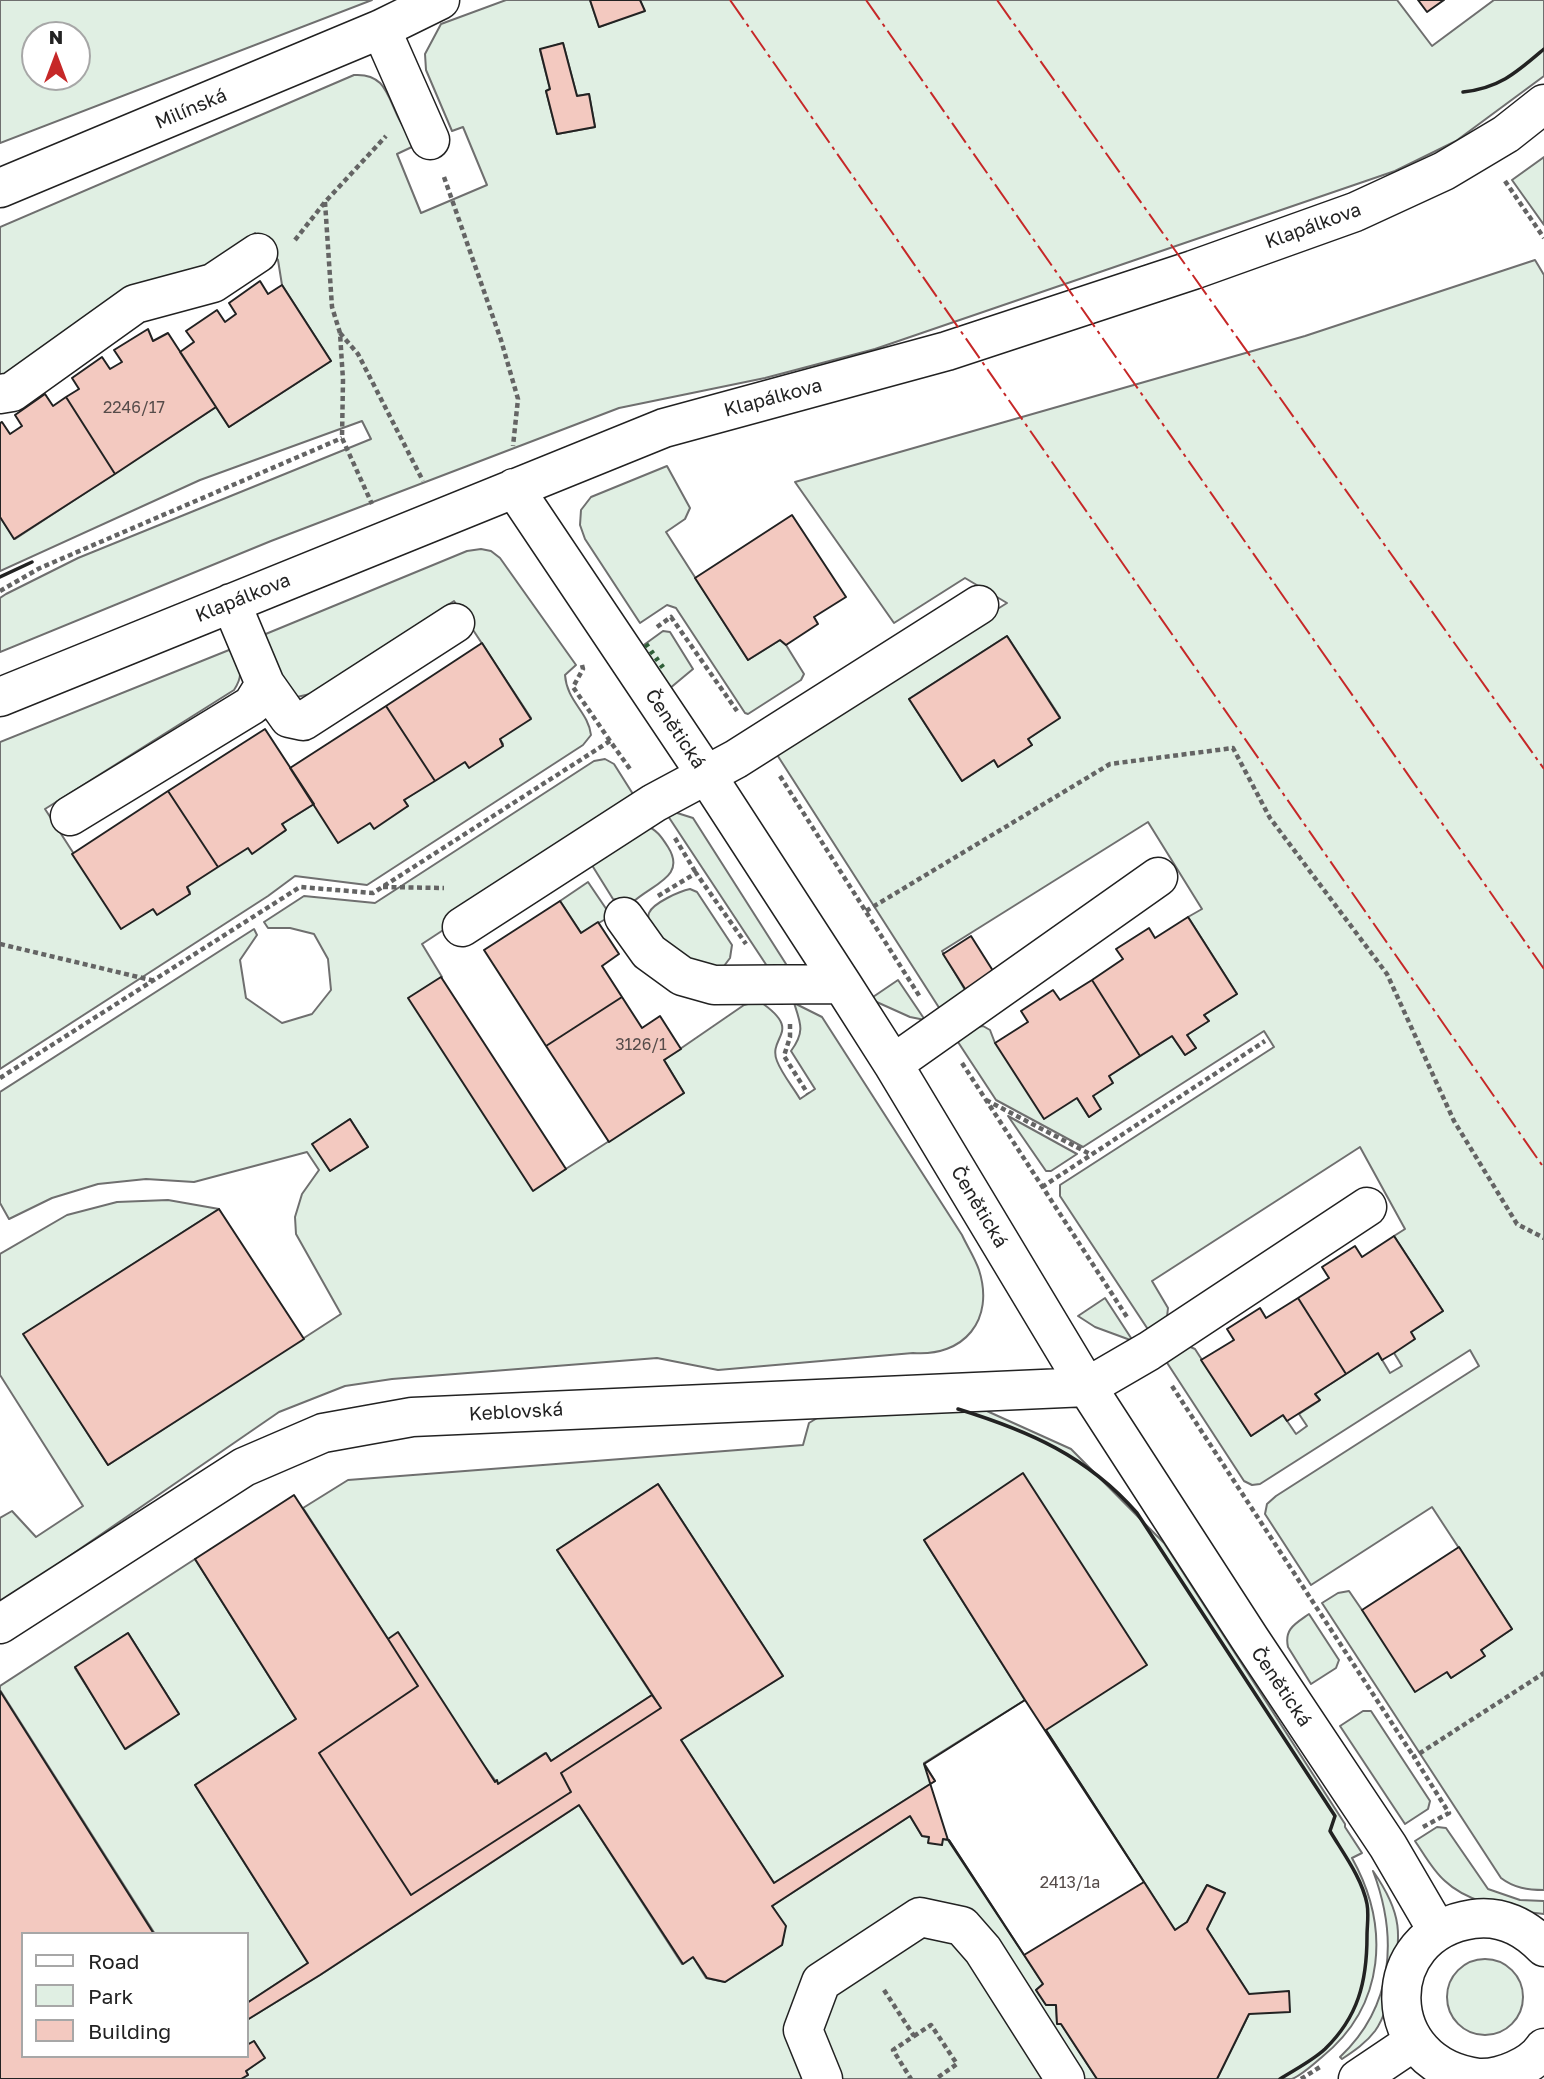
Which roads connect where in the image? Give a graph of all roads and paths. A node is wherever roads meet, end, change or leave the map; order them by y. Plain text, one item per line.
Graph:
1 (440, 0) edge
2 (381, 29) junction
3 (1544, 104) edge
4 (425, 129) junction
5 (1502, 176) dead end
6 (0, 188) edge
7 (326, 202) junction
8 (1541, 230) edge
9 (1544, 238) edge
10 (258, 253) joint
11 (340, 333) junction
12 (0, 394) edge
13 (342, 438) junction
14 (513, 472) junction
15 (365, 488) dead end
16 (428, 490) dead end
17 (0, 591) edge
18 (231, 603) junction
19 (979, 605) dead end
20 (455, 623) dead end
21 (621, 650) junction
22 (580, 657) dead end
23 (265, 684) junction
24 (0, 697) edge
25 (610, 741) junction
26 (759, 743) junction
27 (706, 776) junction
28 (654, 803) junction
29 (70, 816) dead end
30 (696, 873) junction
31 (1158, 877) dead end
32 (866, 911) junction
33 (624, 917) joint
34 (462, 927) dead end
35 (0, 944) edge
36 (155, 981) junction
37 (775, 984) junction
38 (842, 984) junction
39 (941, 1030) junction
40 (1265, 1041) dead end
41 (892, 1064) junction
42 (0, 1078) edge
43 (808, 1094) dead end
44 (986, 1100) junction
45 (1091, 1154) junction
46 (1042, 1186) junction
47 (1367, 1207) dead end
48 (1544, 1238) edge
49 (1149, 1351) junction
50 (1087, 1387) junction
51 (0, 1624) edge
52 (1544, 1673) edge
53 (1414, 1757) junction
54 (1421, 1829) dead end
55 (1437, 1930) junction
56 (1544, 1947) edge
57 (892, 2003) dead end
58 (914, 2035) junction
59 (1413, 2042) junction
60 (1544, 2048) edge
61 (1342, 2071) edge
62 (1508, 2077) edge
63 (823, 2079) edge
64 (911, 2079) edge
65 (937, 2079) edge
66 (1065, 2079) edge
67 (1301, 2079) edge

1 - 2 street, Milínská
2 - 4 street
2 - 6 street, Milínská
3 - 14 street, Klapálkova
4 - 7 path
4 - 14 path
5 - 8 path
7 - 10 path
7 - 11 path
8 - 9 path
10 - 12 street
11 - 13 path
11 - 16 path
13 - 15 path
13 - 17 path
14 - 18 street, Klapálkova
14 - 21 street, Čenětická
18 - 23 street
18 - 24 street, Klapálkova
19 - 26 street
20 - 23 street
21 - 26 path
21 - 27 street, Čenětická
22 - 25 path
23 - 29 street
25 - 28 path
25 - 36 path
26 - 27 street
26 - 32 path
27 - 28 street
27 - 38 street, Čenětická
28 - 30 path
28 - 34 street
30 - 33 path
30 - 37 path
31 - 39 street
32 - 39 path
32 - 48 path
33 - 37 street
35 - 36 path
36 - 42 path
37 - 38 street
37 - 43 path
38 - 41 street, Čenětická
39 - 41 street
39 - 44 path
40 - 45 path
41 - 50 street, Čenětická
44 - 45 path
44 - 46 path
45 - 46 path
46 - 49 path
47 - 49 street
49 - 50 street
49 - 53 path
50 - 51 street, Keblovská
50 - 55 street, Čenětická
52 - 53 path
53 - 54 path
55 - 56 street
55 - 59 street
57 - 58 path
58 - 64 path
58 - 65 path
59 - 61 street
59 - 62 street
60 - 62 street
61 - 67 path
63 - 66 street

